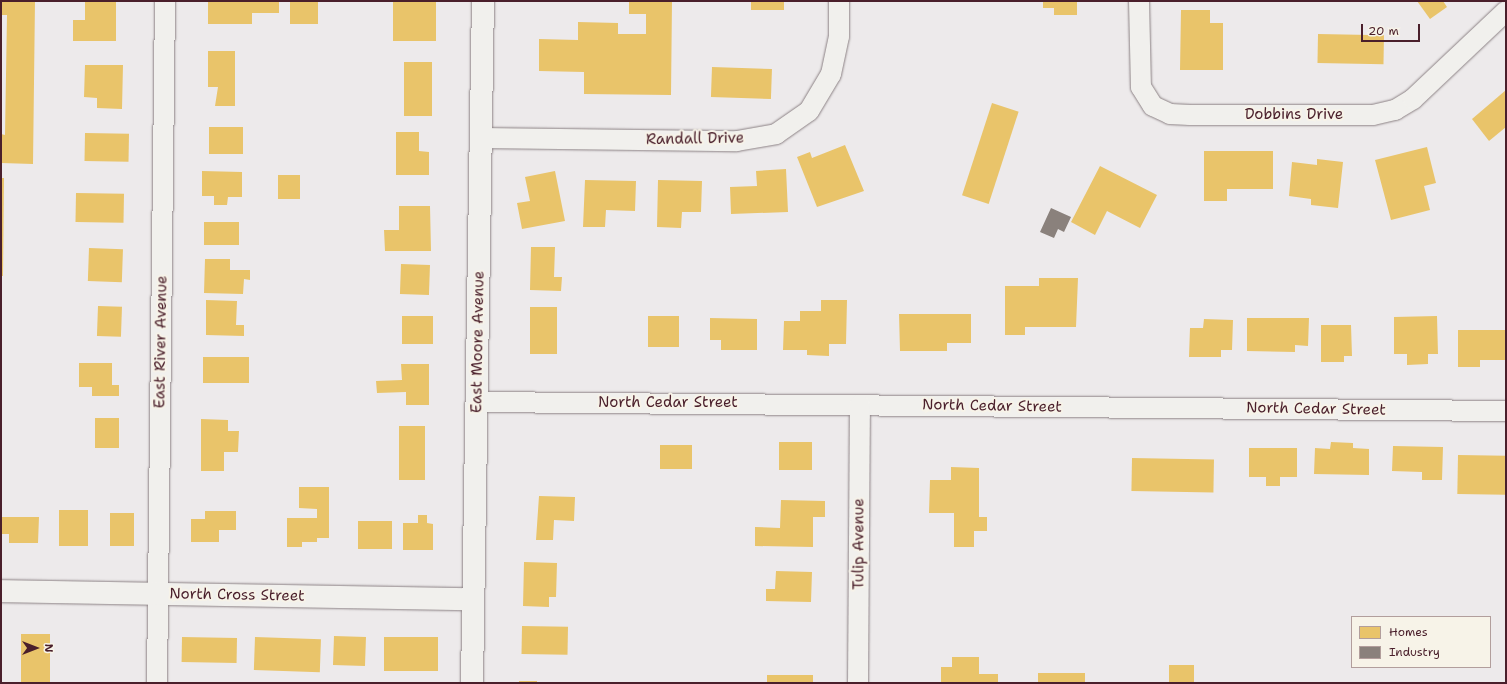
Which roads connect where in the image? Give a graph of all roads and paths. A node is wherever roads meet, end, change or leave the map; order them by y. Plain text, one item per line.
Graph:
1 (165, 1) edge
2 (483, 1) edge
3 (839, 1) edge
4 (1140, 1) edge
5 (1500, 1) edge
6 (1506, 8) edge
7 (1506, 12) edge
8 (481, 138) junction
9 (477, 402) junction
10 (860, 405) junction
11 (1506, 411) edge
12 (1, 591) edge
13 (158, 594) junction
14 (474, 599) junction
15 (157, 683) edge
16 (472, 683) edge
17 (858, 683) edge

1 - 13 street, East River Avenue
2 - 8 street, East Moore Avenue
3 - 8 street, Randall Drive
4 - 7 street, Dobbins Drive
5 - 6 street
8 - 9 street, East Moore Avenue
9 - 10 street, North Cedar Street
9 - 14 street, East Moore Avenue
10 - 11 street, North Cedar Street
10 - 17 street, Tulip Avenue
12 - 13 street, North Cross Street
13 - 14 street, North Cross Street
13 - 15 street, East River Avenue
14 - 16 street, East Moore Avenue

